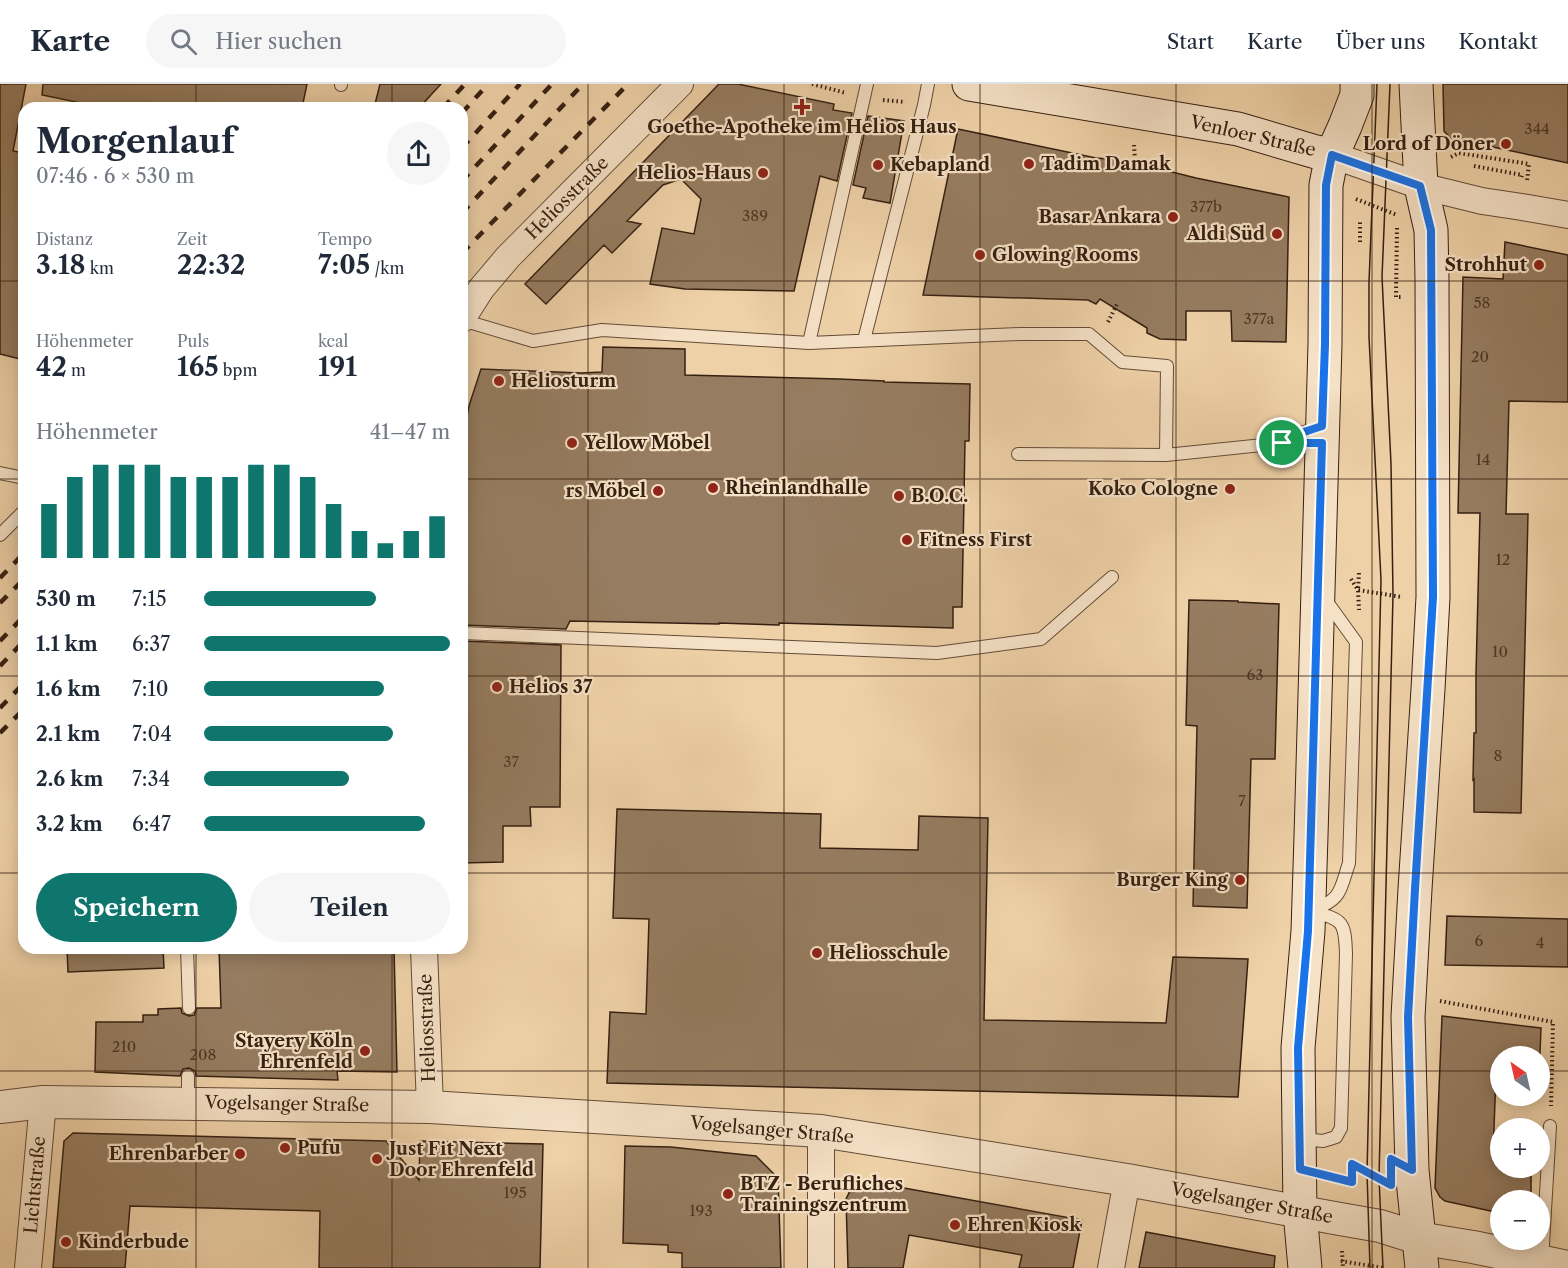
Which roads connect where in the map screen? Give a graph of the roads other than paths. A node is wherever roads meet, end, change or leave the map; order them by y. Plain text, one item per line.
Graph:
1 (680, 84) edge
2 (867, 84) edge
3 (928, 84) edge
4 (969, 84) edge
5 (1357, 84) edge
6 (1416, 84) edge
7 (1329, 170) junction
8 (1420, 186) junction
9 (1568, 215) edge
10 (468, 310) edge
11 (468, 321) edge
12 (864, 340) junction
13 (809, 343) junction
14 (1322, 434) junction
15 (1018, 454) dead end
16 (1166, 455) junction
17 (0, 473) edge
18 (18, 477) edge
19 (18, 517) edge
20 (0, 535) edge
21 (1112, 577) dead end
22 (468, 633) edge
23 (1309, 911) junction
24 (187, 954) edge
25 (424, 954) edge
26 (189, 1008) dead end
27 (43, 1102) junction
28 (0, 1107) edge
29 (429, 1107) junction
30 (1550, 1126) dead end
31 (822, 1131) junction
32 (1300, 1154) junction
33 (1127, 1180) junction
34 (1300, 1212) junction
35 (1420, 1253) edge
36 (1555, 1265) edge
37 (28, 1268) edge
38 (821, 1268) edge
39 (1111, 1268) edge
40 (1305, 1268) edge

1 - 10 street, Heliosstraße
2 - 13 lane
3 - 12 lane
4 - 7 main road, Venloer Straße
5 - 7 main road
6 - 8 main road
7 - 8 street, Venloer Straße
7 - 14 main road
8 - 9 street, Venloer Straße
8 - 35 main road
11 - 13 lane
12 - 13 lane
12 - 16 lane
14 - 16 lane
14 - 23 main road
15 - 16 lane
17 - 18 lane
19 - 20 lane
21 - 22 lane
23 - 32 main road
23 - 32 lane
24 - 26 lane
25 - 29 street, Heliosstraße
27 - 28 street, Vogelsanger Straße
27 - 29 street, Vogelsanger Straße
27 - 37 street, Lichtstraße
29 - 31 street, Vogelsanger Straße
30 - 36 lane
31 - 33 street, Vogelsanger Straße
31 - 38 street
32 - 34 main road
33 - 34 street, Vogelsanger Straße
33 - 39 street
34 - 35 street, Vogelsanger Straße
34 - 40 main road
35 - 36 street, Vogelsanger Straße

